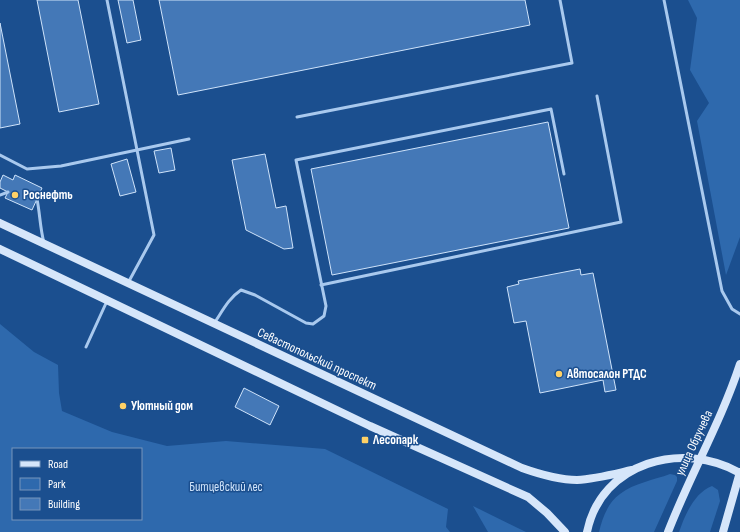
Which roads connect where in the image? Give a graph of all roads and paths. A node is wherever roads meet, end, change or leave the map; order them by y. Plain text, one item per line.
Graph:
1 (107, 0) edge
2 (560, 0) edge
3 (664, 0) edge
4 (597, 96) dead end
5 (297, 117) dead end
6 (189, 139) dead end
7 (137, 150) junction
8 (0, 155) edge
9 (564, 174) dead end
10 (8, 192) dead end
11 (0, 195) edge
12 (37, 199) dead end
13 (0, 223) edge
14 (45, 244) junction
15 (0, 249) edge
16 (128, 283) junction
17 (321, 285) junction
18 (108, 300) junction
19 (740, 314) edge
20 (214, 324) junction
21 (86, 347) dead end
22 (740, 364) edge
23 (700, 458) junction
24 (632, 470) junction
25 (740, 472) edge
26 (565, 532) edge
27 (588, 532) edge
28 (668, 532) edge
29 (723, 532) edge

1 - 7 lane
2 - 5 lane
3 - 19 lane
4 - 17 lane
6 - 7 lane
7 - 8 lane
7 - 16 lane
9 - 17 lane
10 - 11 lane
12 - 14 lane
13 - 14 main road, Севастопольский проспект
14 - 16 main road, Севастопольский проспект
15 - 18 main road
16 - 20 main road, Севастопольский проспект
17 - 20 lane
18 - 21 lane
18 - 26 main road
20 - 24 main road, Севастопольский проспект
22 - 23 main road, улица Обручева
23 - 24 main road
23 - 25 main road
23 - 28 main road, улица Обручева
24 - 27 main road
25 - 29 main road

